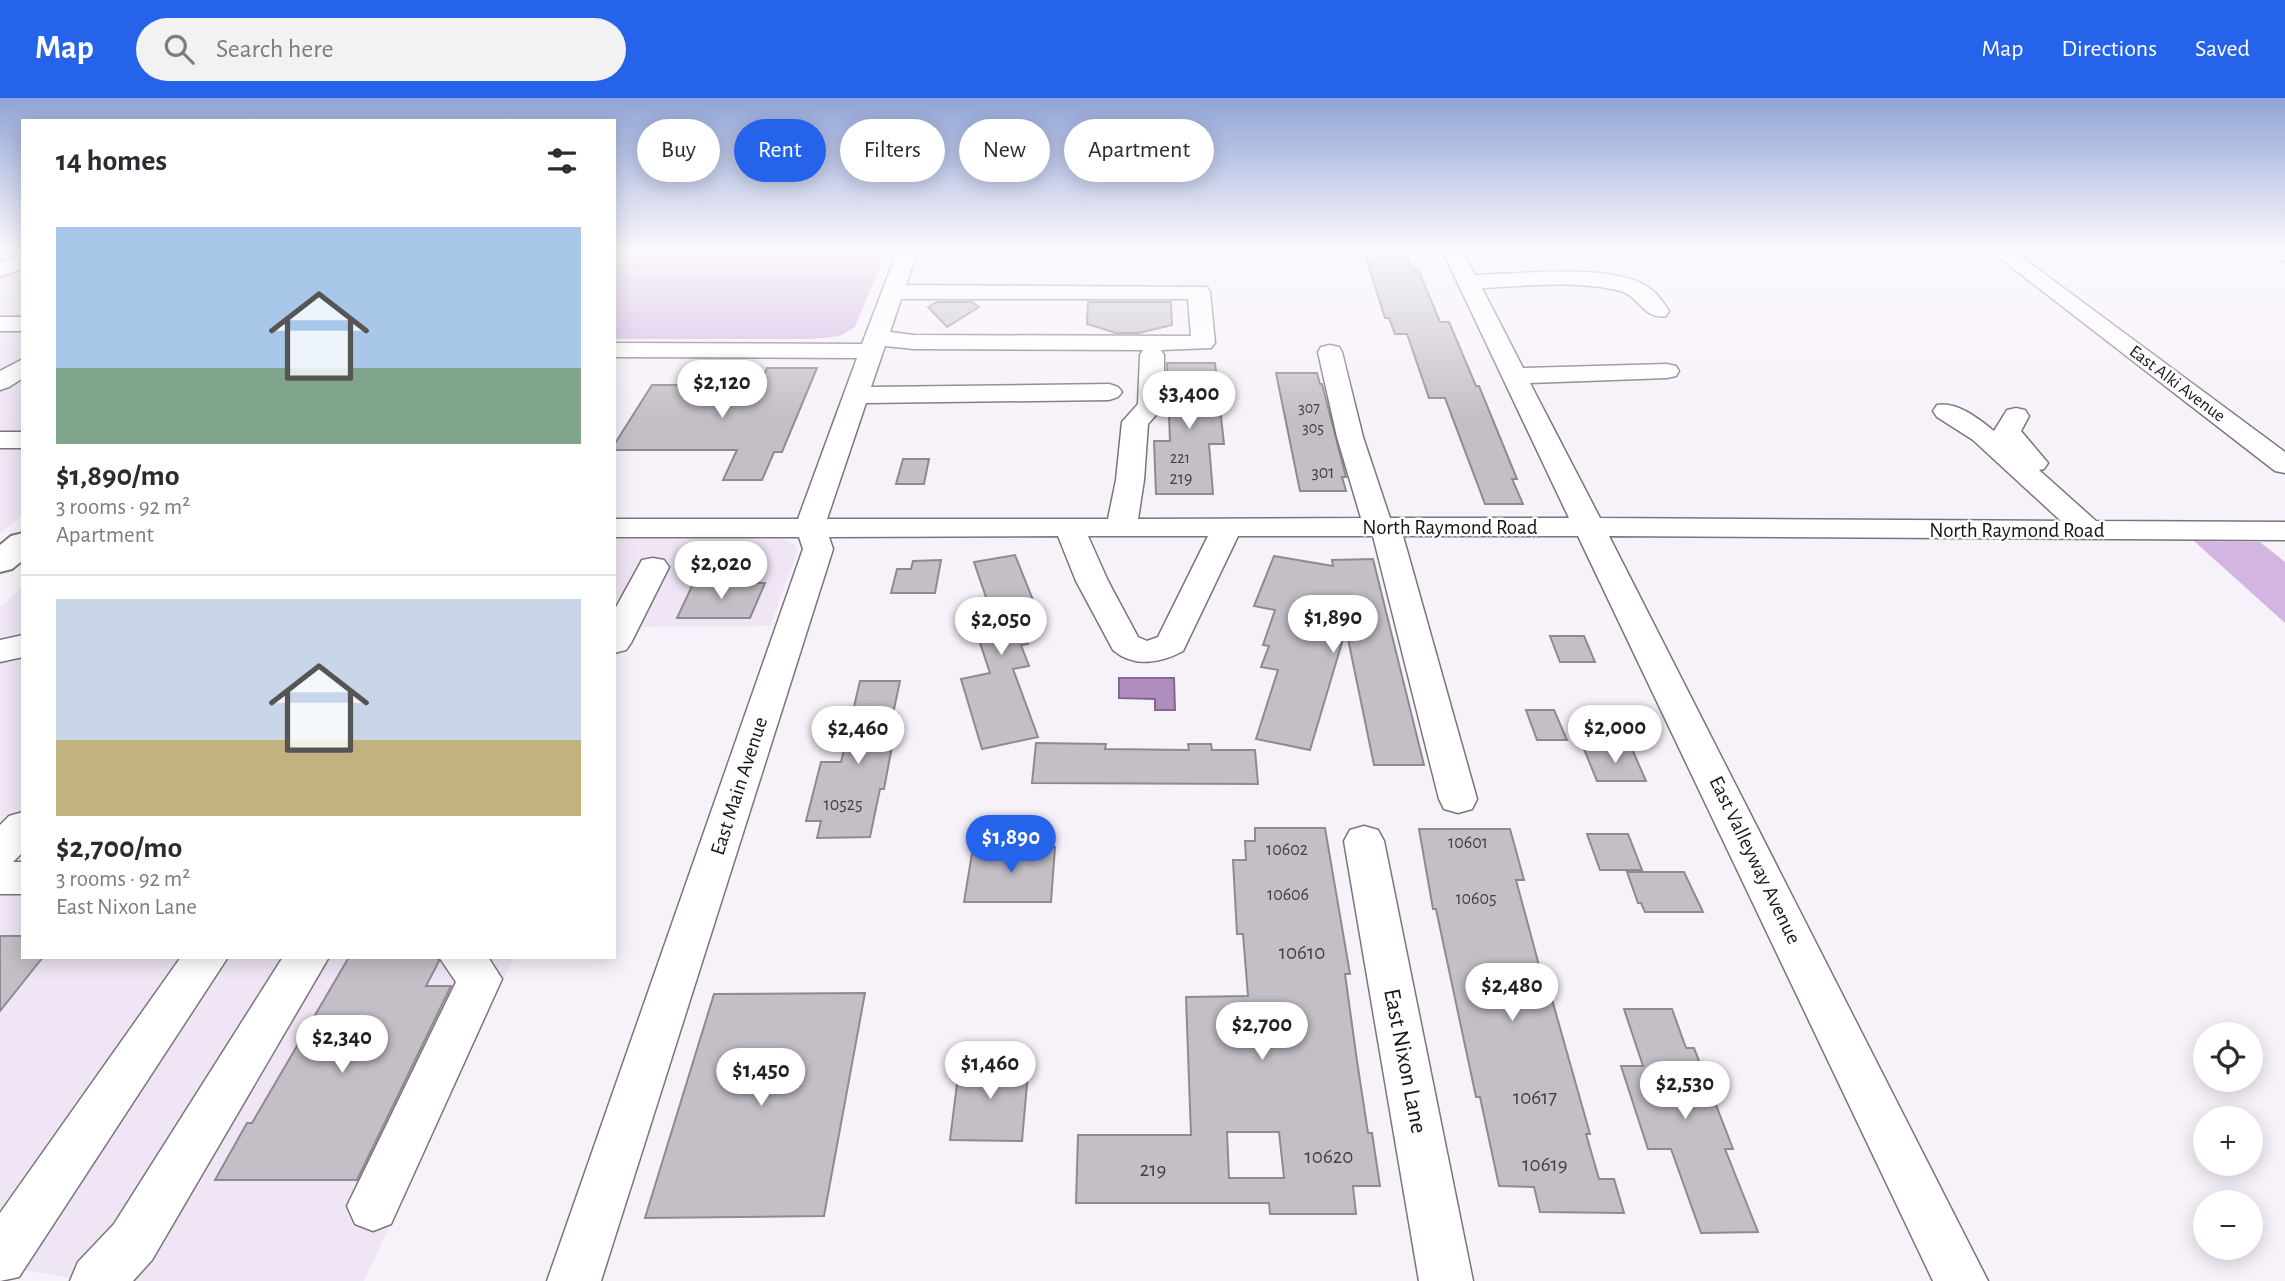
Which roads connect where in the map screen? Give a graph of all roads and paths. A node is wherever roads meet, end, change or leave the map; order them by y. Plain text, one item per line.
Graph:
1 (886, 307) edge
2 (1015, 307) edge
3 (1200, 307) edge
4 (1481, 307) edge
5 (1654, 307) edge
6 (2075, 307) edge
7 (1658, 312) dead end
8 (0, 324) edge
9 (21, 324) edge
10 (1009, 343) junction
11 (873, 344) junction
12 (616, 350) edge
13 (1330, 352) dead end
14 (1152, 355) dead end
15 (21, 367) edge
16 (1667, 371) dead end
17 (1515, 376) junction
18 (0, 382) edge
19 (1109, 391) dead end
20 (855, 395) junction
21 (1946, 411) dead end
22 (2016, 416) dead end
23 (2285, 465) edge
24 (1382, 527) junction
25 (1591, 527) junction
26 (616, 528) edge
27 (811, 528) junction
28 (1069, 528) junction
29 (1121, 528) junction
30 (1227, 528) junction
31 (2097, 530) junction
32 (2285, 531) edge
33 (21, 545) edge
34 (0, 562) edge
35 (653, 567) dead end
36 (616, 639) edge
37 (21, 646) edge
38 (0, 650) edge
39 (1458, 799) dead end
40 (21, 827) edge
41 (1364, 842) dead end
42 (0, 850) edge
43 (0, 878) edge
44 (21, 878) edge
45 (205, 959) edge
46 (306, 959) edge
47 (463, 959) edge
48 (373, 1206) dead end
49 (0, 1258) edge
50 (97, 1281) edge
51 (573, 1281) edge
52 (1446, 1281) edge
53 (1961, 1281) edge

1 - 11 street, East Main Avenue
2 - 10 street
3 - 10 street
4 - 17 street, East Valleyway Avenue
5 - 7 street
6 - 23 street, East Alki Avenue
8 - 9 street
10 - 11 street
11 - 12 street
11 - 20 street, East Main Avenue
13 - 24 street
14 - 29 street
15 - 18 street
16 - 17 street
17 - 25 street, East Valleyway Avenue
19 - 20 street
20 - 27 street, East Main Avenue
21 - 31 street
22 - 31 street
24 - 25 street, North Raymond Road
24 - 30 street, North Raymond Road
24 - 39 street
25 - 31 street, North Raymond Road
25 - 53 street, East Valleyway Avenue
26 - 27 street, North Raymond Road
27 - 28 street, North Raymond Road
27 - 51 street, East Main Avenue
28 - 29 street, North Raymond Road
28 - 30 street
29 - 30 street, North Raymond Road
31 - 32 street, North Raymond Road
33 - 34 main road
35 - 36 street
37 - 38 street
40 - 42 street
41 - 52 street, East Nixon Lane
43 - 44 street
45 - 49 street
46 - 50 street
47 - 48 street

